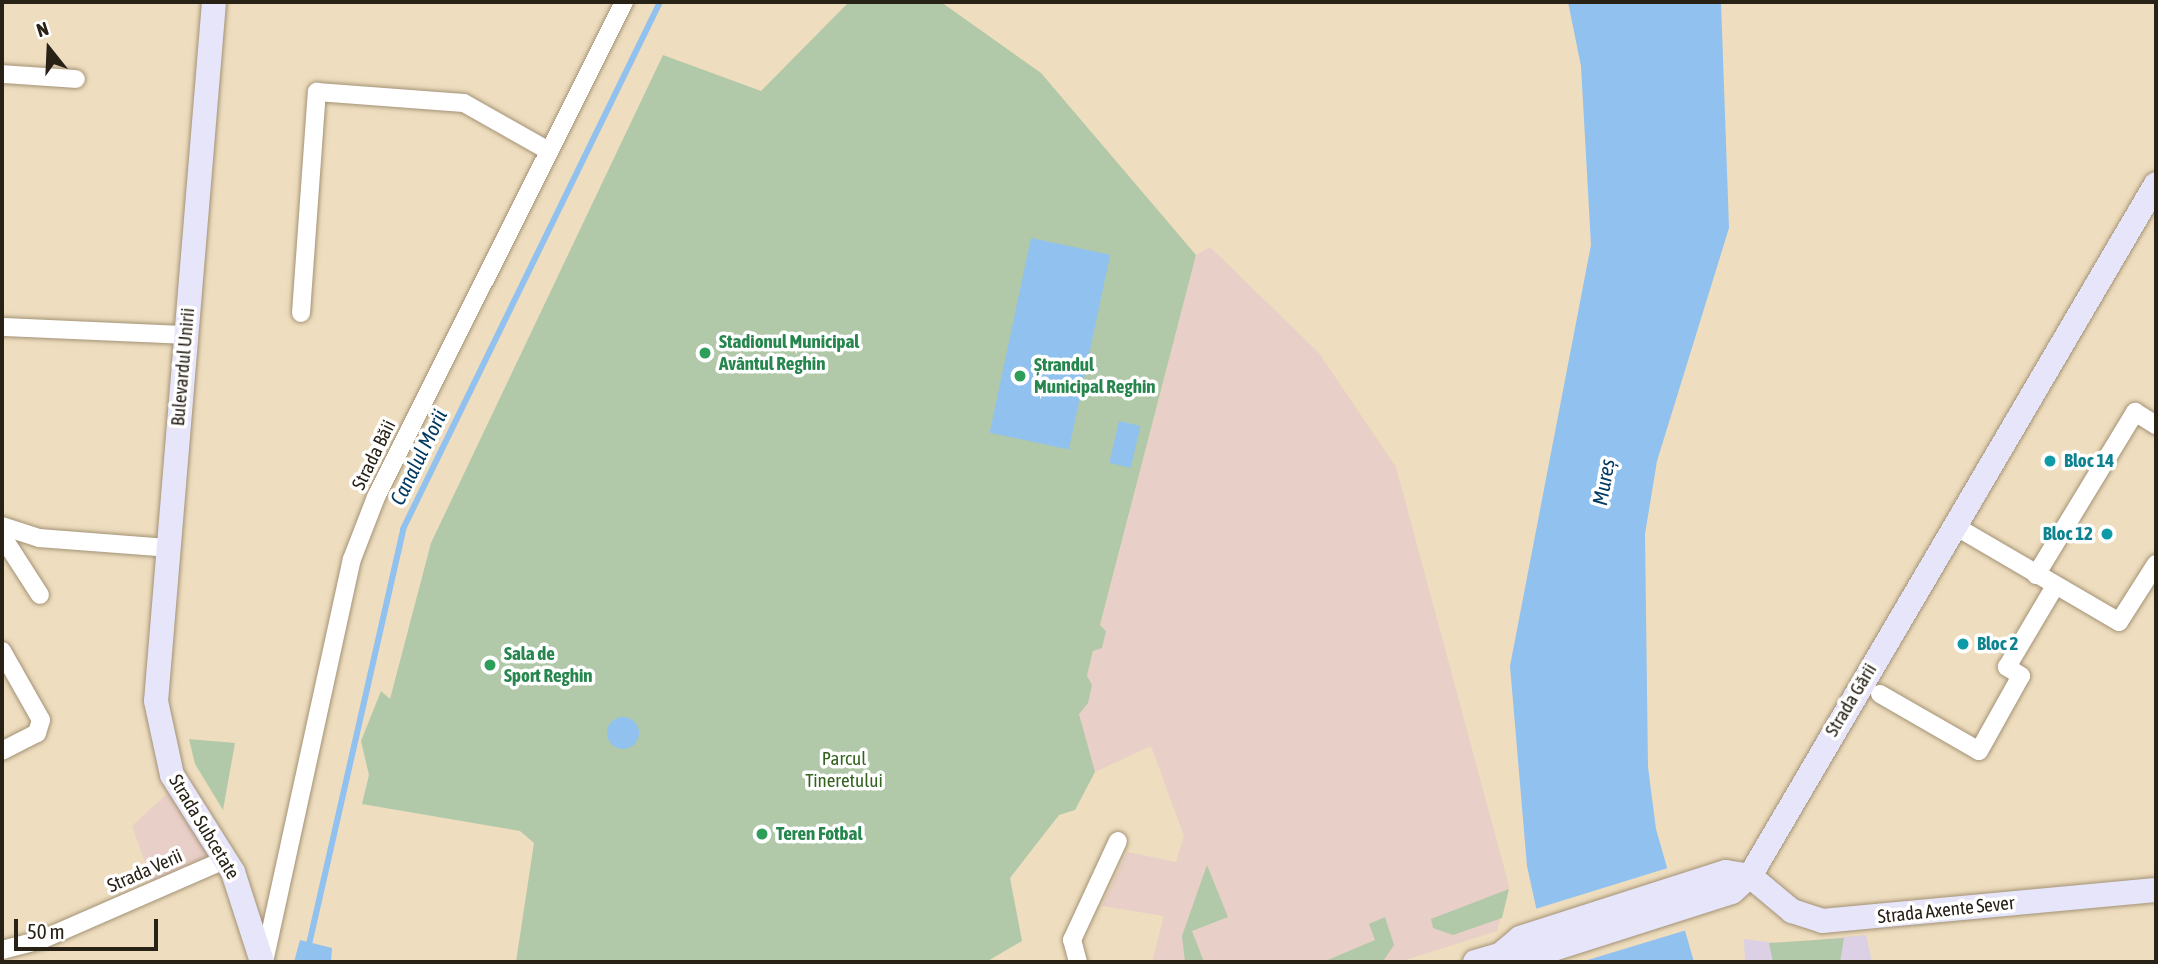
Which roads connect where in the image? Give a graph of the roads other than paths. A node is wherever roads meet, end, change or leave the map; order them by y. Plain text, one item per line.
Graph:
1 (214, 2) edge
2 (624, 2) edge
3 (2, 74) edge
4 (76, 79) dead end
5 (549, 151) junction
6 (2156, 184) edge
7 (301, 313) dead end
8 (2, 327) edge
9 (185, 335) junction
10 (2156, 425) edge
11 (2, 526) edge
12 (1955, 526) junction
13 (2, 536) edge
14 (168, 548) junction
15 (2156, 564) edge
16 (2036, 575) junction
17 (2055, 586) junction
18 (40, 595) dead end
19 (2, 651) edge
20 (1880, 694) dead end
21 (159, 732) joint
22 (2, 751) edge
23 (1118, 841) dead end
24 (226, 859) junction
25 (1736, 880) junction
26 (2156, 890) edge
27 (2, 950) edge
28 (263, 962) edge
29 (1078, 962) edge
30 (1475, 962) edge

1 - 9 main road, Bulevardul Unirii
2 - 5 street, Strada Băii
3 - 4 street
5 - 7 street
5 - 28 street, Strada Băii
6 - 12 main road, Strada Gării
8 - 9 street
9 - 14 main road, Bulevardul Unirii
10 - 16 street
11 - 14 street
12 - 16 street
12 - 25 main road, Strada Gării
13 - 18 street
14 - 21 main road, Bulevardul Unirii
15 - 17 street
16 - 17 street
17 - 20 street
19 - 22 street
21 - 24 main road, Strada Subcetate
23 - 29 street
24 - 27 street, Strada Verii
24 - 28 main road, Strada Subcetate
25 - 26 main road, Strada Axente Sever
25 - 30 main road

